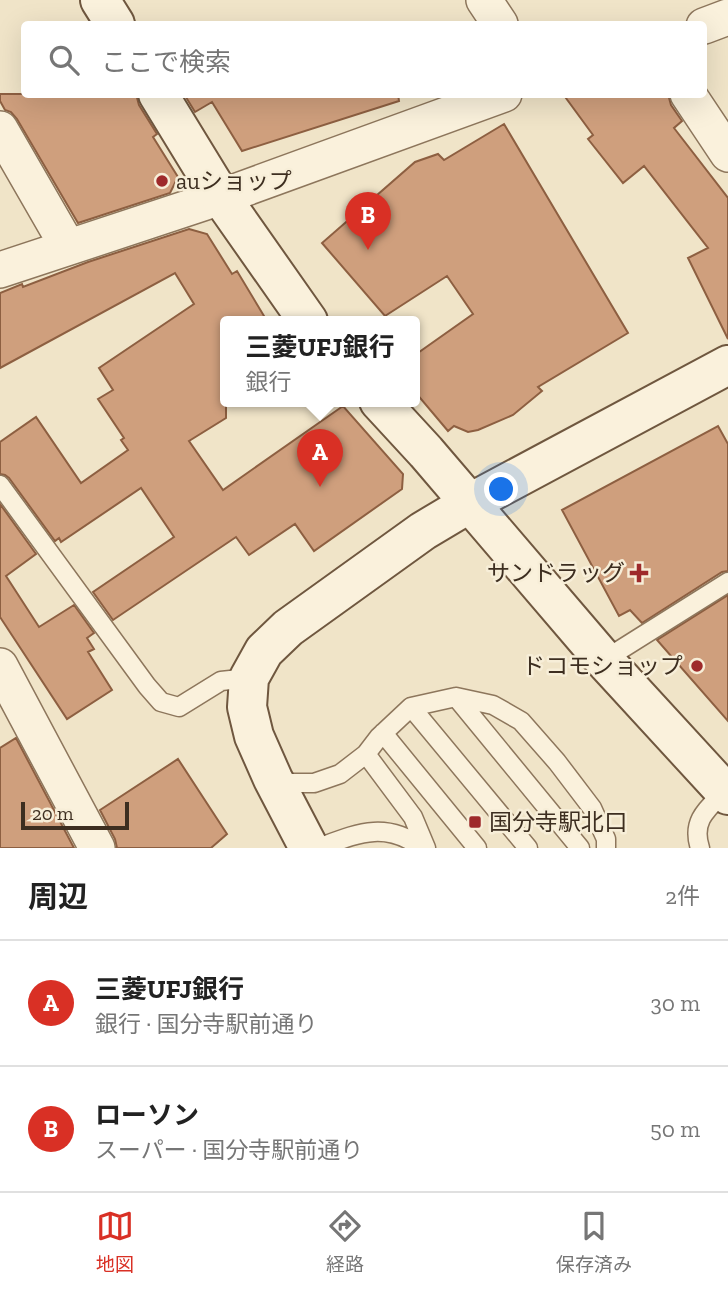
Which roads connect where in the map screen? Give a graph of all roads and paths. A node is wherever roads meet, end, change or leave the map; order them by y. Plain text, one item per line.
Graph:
1 (100, 0) edge
2 (484, 0) edge
3 (728, 17) edge
4 (113, 21) edge
5 (498, 21) edge
6 (707, 25) edge
7 (160, 98) edge
8 (493, 98) edge
9 (691, 98) edge
10 (0, 129) edge
11 (728, 154) edge
12 (221, 197) junction
13 (68, 247) junction
14 (0, 270) edge
15 (304, 316) edge
16 (728, 365) edge
17 (384, 407) edge
18 (0, 485) edge
19 (470, 503) junction
20 (728, 582) edge
21 (604, 660) junction
22 (0, 666) edge
23 (249, 678) junction
24 (456, 697) junction
25 (411, 707) junction
26 (383, 733) junction
27 (366, 754) junction
28 (273, 779) junction
29 (726, 793) edge
30 (97, 848) edge
31 (309, 848) edge
32 (318, 848) edge
33 (424, 848) edge
34 (477, 848) edge
35 (528, 848) edge
36 (580, 848) edge
37 (606, 848) edge
38 (700, 848) edge

1 - 4 street
2 - 5 street
3 - 6 street
7 - 12 street
8 - 12 street
9 - 11 street
10 - 13 street
12 - 13 street
12 - 15 street
13 - 14 street
16 - 19 street
17 - 19 street
18 - 23 lane
19 - 21 street
19 - 23 street
20 - 21 lane
21 - 29 street
22 - 30 street
23 - 28 street
24 - 25 lane
24 - 36 lane
24 - 37 lane
25 - 26 lane
25 - 35 lane
26 - 27 lane
26 - 34 lane
27 - 28 lane
27 - 33 lane
28 - 31 street
29 - 38 lane
32 - 33 lane

